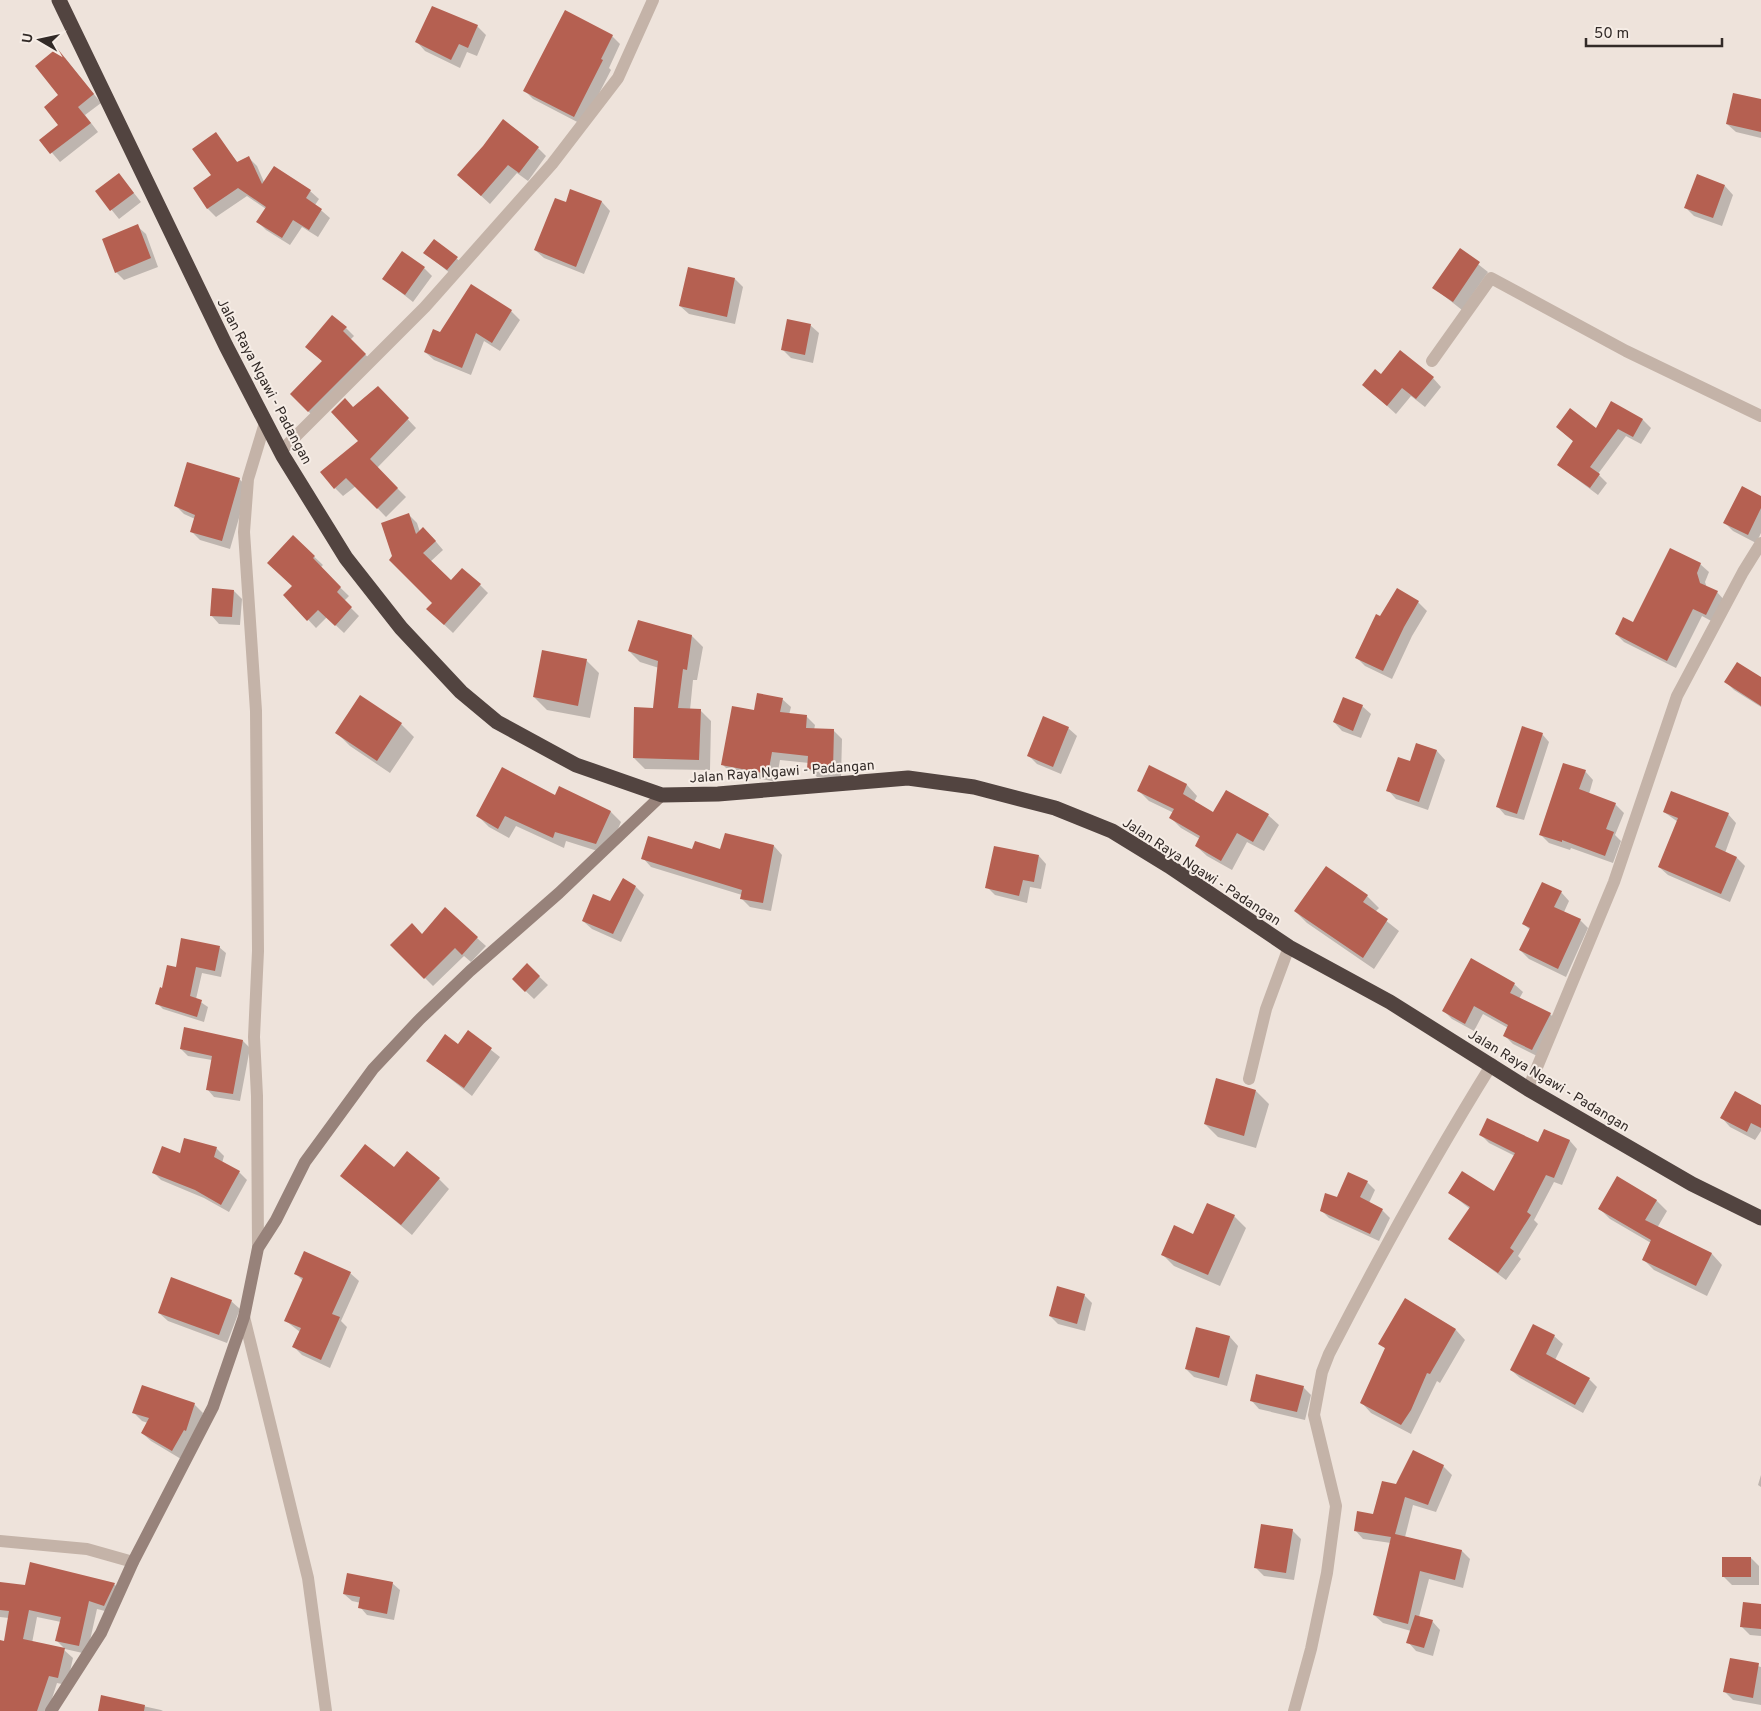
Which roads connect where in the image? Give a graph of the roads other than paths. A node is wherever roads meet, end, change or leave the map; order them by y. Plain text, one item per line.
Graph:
1 (59, 0) edge
2 (653, 0) edge
3 (1432, 362) dead end
4 (1761, 416) edge
5 (265, 423) junction
6 (281, 451) junction
7 (1761, 543) edge
8 (662, 795) junction
9 (1289, 947) junction
10 (1492, 1064) junction
11 (1249, 1079) dead end
12 (1528, 1089) junction
13 (1761, 1218) edge
14 (258, 1248) junction
15 (244, 1317) junction
16 (0, 1541) edge
17 (133, 1562) junction
18 (51, 1711) edge
19 (326, 1711) edge
20 (1294, 1711) edge

1 - 5 highway, Jalan Raya Ngawi - Padangan
2 - 6 street
3 - 4 street
5 - 6 highway, Jalan Raya Ngawi - Padangan
5 - 14 street
6 - 8 highway, Jalan Raya Ngawi - Padangan
7 - 12 street
8 - 9 highway, Jalan Raya Ngawi - Padangan
8 - 14 street
9 - 10 highway, Jalan Raya Ngawi - Padangan
9 - 11 street
10 - 12 highway, Jalan Raya Ngawi - Padangan
10 - 20 street
12 - 13 highway, Jalan Raya Ngawi - Padangan
14 - 15 street
15 - 17 street
15 - 19 street
16 - 17 street
17 - 18 street

